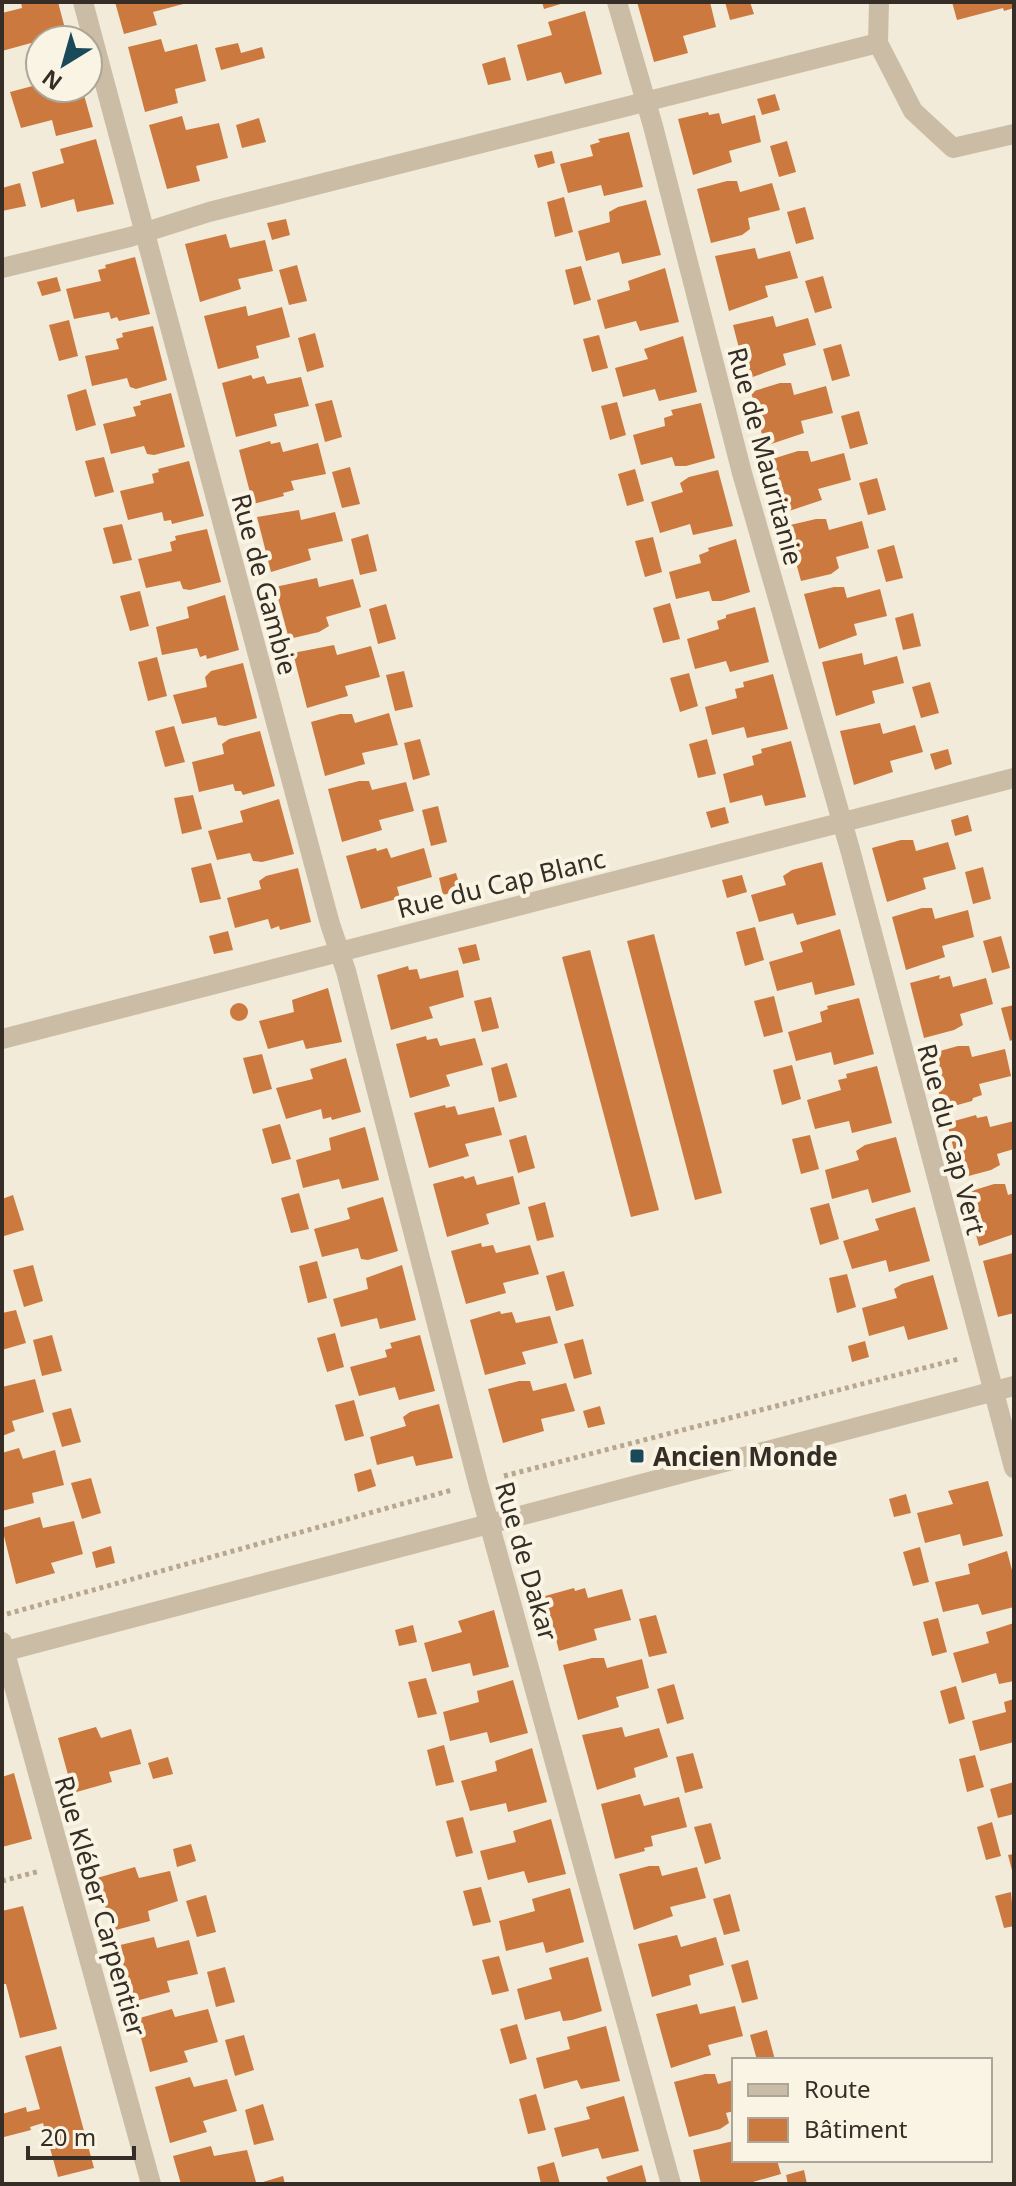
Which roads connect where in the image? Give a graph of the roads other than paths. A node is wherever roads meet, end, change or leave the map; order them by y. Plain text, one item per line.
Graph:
1 (83, 2) edge
2 (617, 2) edge
3 (879, 2) edge
4 (878, 43) junction
5 (645, 100) junction
6 (1014, 134) edge
7 (144, 230) junction
8 (2, 268) edge
9 (1014, 778) edge
10 (841, 824) junction
11 (339, 950) junction
12 (2, 1039) edge
13 (1014, 1386) edge
14 (993, 1392) junction
15 (1014, 1468) edge
16 (491, 1526) junction
17 (3, 1648) edge
18 (151, 2184) edge
19 (671, 2184) edge

1 - 7 street, Rue de Gambie
2 - 5 street, Rue de Mauritanie
3 - 4 street
4 - 5 street
4 - 6 street
5 - 7 street
5 - 10 street, Rue de Mauritanie
7 - 8 street
7 - 11 street, Rue de Gambie
9 - 10 street, Rue du Cap Blanc
10 - 11 street, Rue du Cap Blanc
10 - 14 street, Rue du Cap Vert
11 - 12 street, Rue du Cap Blanc
11 - 16 street, Rue de Dakar
13 - 14 street
14 - 15 street, Rue du Cap Vert
14 - 16 street
16 - 17 street
16 - 19 street, Rue de Dakar
17 - 18 street, Rue Kléber Carpentier

